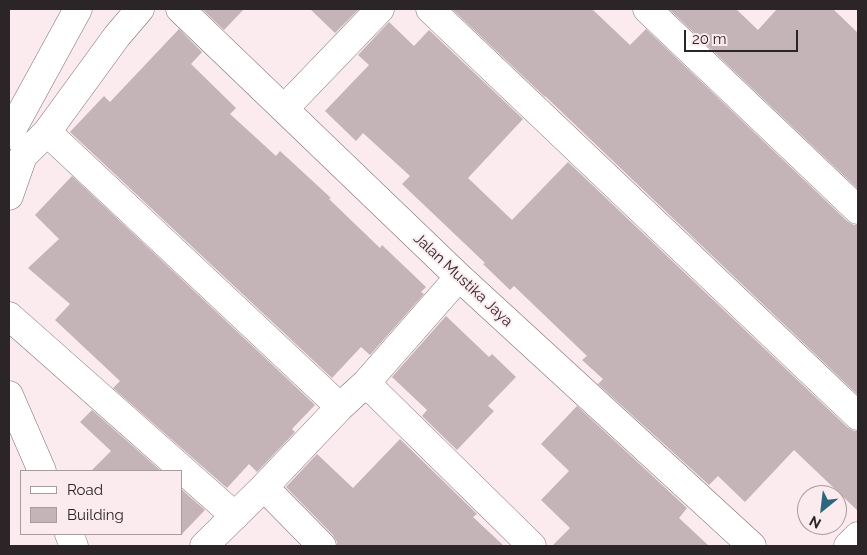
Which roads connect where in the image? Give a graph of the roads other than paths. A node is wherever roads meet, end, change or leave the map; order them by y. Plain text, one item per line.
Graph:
1 (78, 9) edge
2 (140, 9) edge
3 (180, 9) edge
4 (380, 9) edge
5 (430, 9) edge
6 (647, 9) edge
7 (284, 109) junction
8 (47, 132) junction
9 (9, 135) edge
10 (9, 196) edge
11 (858, 210) edge
12 (459, 277) junction
13 (9, 316) edge
14 (366, 382) junction
15 (9, 395) edge
16 (340, 407) junction
17 (858, 416) edge
18 (42, 470) edge
19 (264, 487) junction
20 (235, 516) junction
21 (858, 536) edge
22 (204, 546) edge
23 (322, 546) edge
24 (532, 546) edge
25 (752, 546) edge
26 (848, 546) edge

1 - 9 street
2 - 8 street
3 - 7 street, Jalan Mustika Jaya
4 - 7 street
5 - 17 street
6 - 11 street
7 - 12 street, Jalan Mustika Jaya
8 - 10 street
8 - 16 street
12 - 14 street
12 - 25 street, Jalan Mustika Jaya
13 - 20 street
14 - 16 street
14 - 24 street
15 - 18 street
16 - 19 street
19 - 20 street
19 - 23 street
20 - 22 street
21 - 26 street

